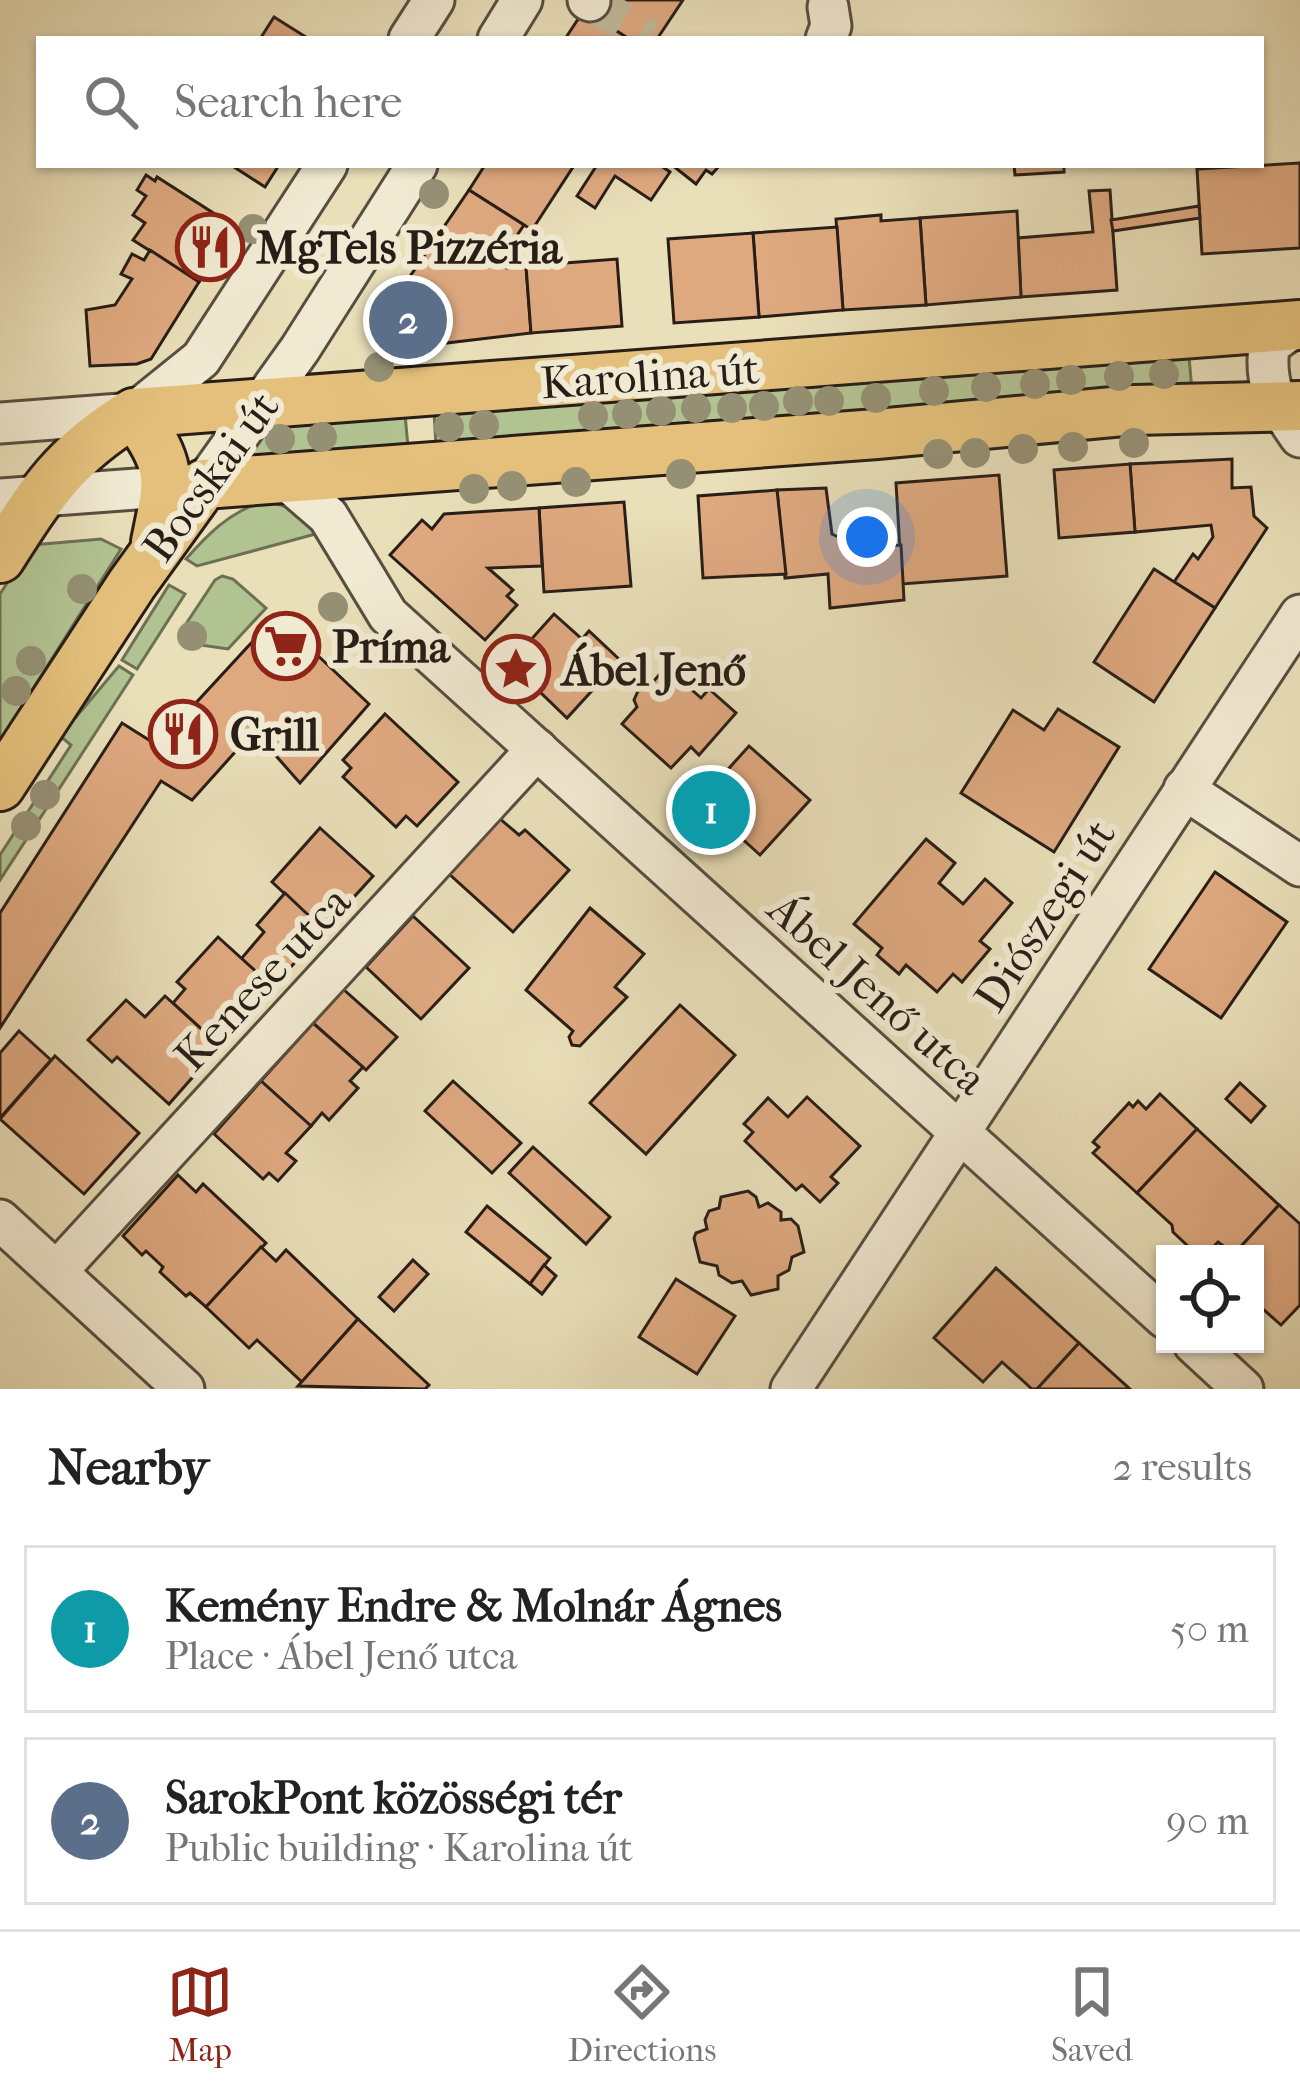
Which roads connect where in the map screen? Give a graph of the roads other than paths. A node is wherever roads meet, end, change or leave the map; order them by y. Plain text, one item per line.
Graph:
1 (434, 0) edge
2 (523, 0) edge
3 (411, 36) edge
4 (500, 36) edge
5 (325, 168) edge
6 (415, 168) edge
7 (1298, 325) edge
8 (261, 404) junction
9 (134, 413) junction
10 (1293, 417) edge
11 (0, 422) edge
12 (284, 478) junction
13 (185, 485) junction
14 (20, 498) edge
15 (0, 558) edge
16 (1300, 615) edge
17 (537, 749) junction
18 (0, 785) edge
19 (1184, 789) junction
20 (1300, 866) edge
21 (959, 1133) junction
22 (0, 1220) edge
23 (57, 1271) junction
24 (1156, 1310) edge
25 (1204, 1353) edge
26 (184, 1389) edge
27 (791, 1389) edge
28 (1244, 1389) edge

1 - 3 street
2 - 4 street
5 - 9 street, Bocskai út
6 - 8 street, Bocskai út
7 - 8 main road, Karolina út
7 - 10 street
8 - 9 main road, Karolina út
8 - 13 street, Bocskai út
9 - 11 street, Karolina út
9 - 13 main road
9 - 14 main road, Bocskai út
10 - 12 main road, Karolina út
12 - 13 main road, Karolina út
12 - 17 street, Ábel Jenő utca
13 - 14 street, Karolina út
13 - 18 main road, Bocskai út
14 - 15 main road, Bocskai út
16 - 19 street, Diószegi út
17 - 21 street, Ábel Jenő utca
17 - 23 street, Kenese utca
19 - 20 street
19 - 21 street, Diószegi út
21 - 24 street, Ábel Jenő utca
21 - 27 street, Diószegi út
22 - 23 street
23 - 26 street
25 - 28 street

